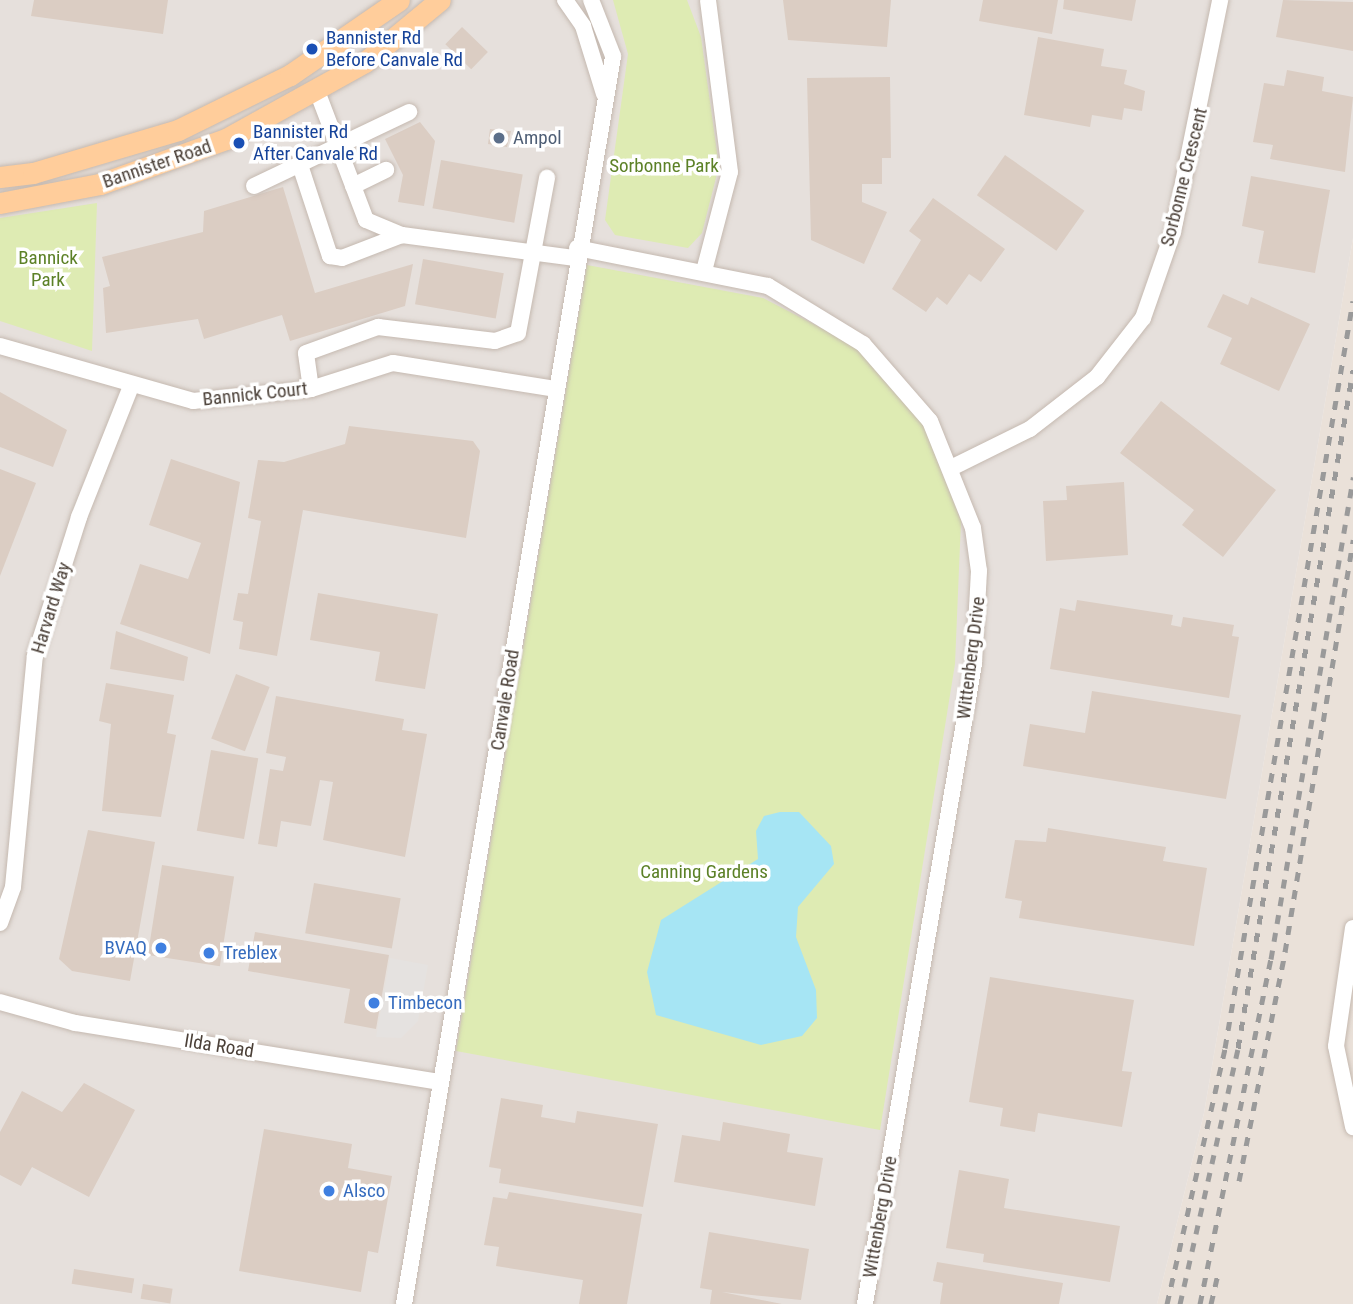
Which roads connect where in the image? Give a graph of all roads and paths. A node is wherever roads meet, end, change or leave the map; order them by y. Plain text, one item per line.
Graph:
1 (399, 0) edge
2 (440, 0) edge
3 (565, 0) edge
4 (591, 0) edge
5 (708, 0) edge
6 (1220, 0) edge
7 (317, 91) junction
8 (605, 97) junction
9 (409, 113) dead end
10 (341, 146) junction
11 (300, 165) junction
12 (386, 170) dead end
13 (0, 177) edge
14 (547, 178) dead end
15 (254, 186) dead end
16 (353, 186) junction
17 (0, 203) edge
18 (402, 235) junction
19 (535, 252) junction
20 (576, 253) junction
21 (705, 271) junction
22 (0, 346) edge
23 (131, 386) junction
24 (311, 389) junction
25 (555, 389) junction
26 (953, 467) junction
27 (0, 923) edge
28 (1353, 928) edge
29 (0, 1002) edge
30 (440, 1082) junction
31 (1353, 1127) edge
32 (404, 1304) edge
33 (865, 1304) edge

1 - 13 main road, Bannister Road
2 - 7 main road, Bannister Road
3 - 8 street, Canvale Road
4 - 8 street, Canvale Road
5 - 21 street
6 - 26 street, Sorbonne Crescent
7 - 10 street
7 - 17 main road, Bannister Road
8 - 20 street, Canvale Road
9 - 10 street
10 - 11 street
10 - 16 street
11 - 15 street
11 - 18 street
12 - 16 street
14 - 19 street
16 - 18 street
18 - 19 street, Wittenberg Drive
19 - 20 street, Wittenberg Drive
19 - 24 street
20 - 21 street, Wittenberg Drive
20 - 25 street, Canvale Road
21 - 26 street, Wittenberg Drive
22 - 23 street, Bannick Court
23 - 24 street, Bannick Court
23 - 27 street, Harvard Way
24 - 25 street, Bannick Court
25 - 30 street, Canvale Road
26 - 33 street, Wittenberg Drive
28 - 31 street
29 - 30 street, Ilda Road
30 - 32 street, Canvale Road

